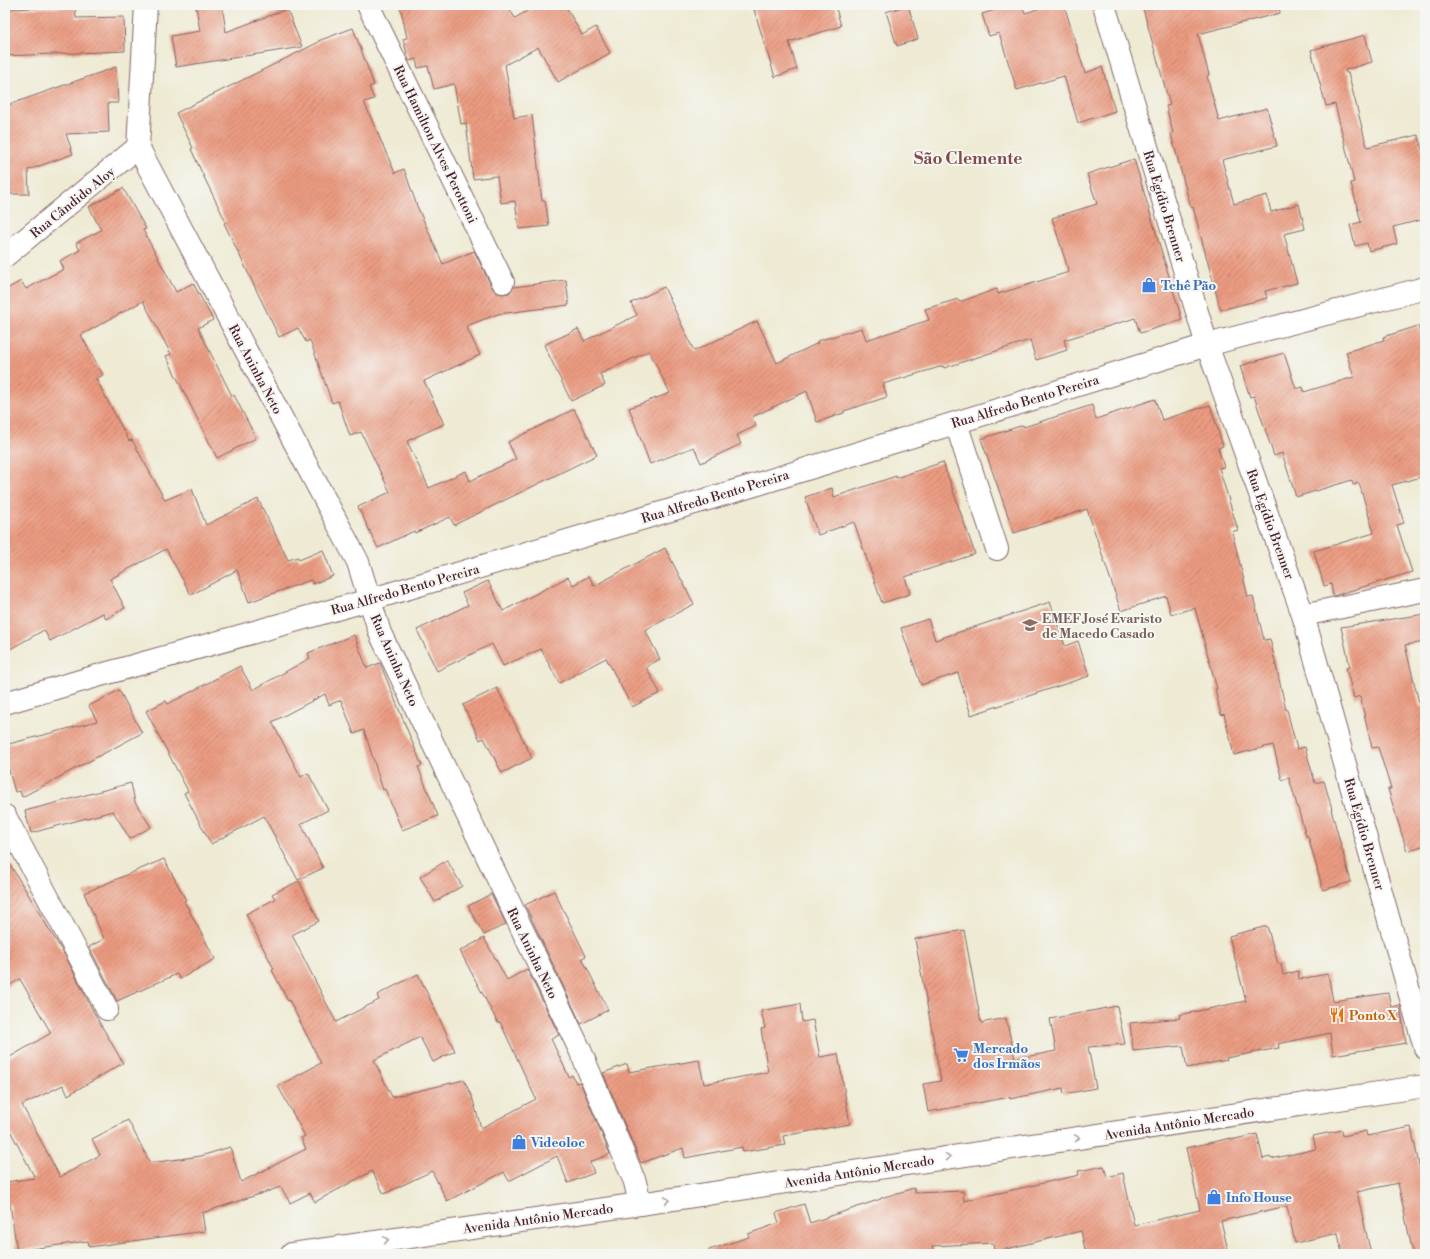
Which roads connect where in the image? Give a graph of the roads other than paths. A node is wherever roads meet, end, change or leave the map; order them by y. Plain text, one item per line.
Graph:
1 (146, 5) edge
2 (368, 5) edge
3 (1104, 5) edge
4 (138, 147) junction
5 (5, 256) edge
6 (503, 282) dead end
7 (1425, 288) edge
8 (1207, 345) junction
9 (956, 423) junction
10 (997, 549) dead end
11 (1425, 590) edge
12 (369, 600) junction
13 (1303, 615) junction
14 (5, 703) edge
15 (5, 816) edge
16 (107, 1009) dead end
17 (1425, 1048) edge
18 (1425, 1086) edge
19 (640, 1204) junction
20 (292, 1254) edge

1 - 4 street
2 - 6 street, Rua Hamilton Alves Perottoni
3 - 8 street, Rua Egídio Brenner
4 - 5 street, Rua Cândido Aloy
4 - 12 street, Rua Aninha Neto
7 - 8 street, Rua Alfredo Bento Pereira
8 - 9 street, Rua Alfredo Bento Pereira
8 - 13 street, Rua Egídio Brenner
9 - 10 street
9 - 12 street, Rua Alfredo Bento Pereira
11 - 13 street
12 - 14 street, Rua Alfredo Bento Pereira
12 - 19 street, Rua Aninha Neto
13 - 17 street, Rua Egídio Brenner
15 - 16 street
19 -> 18 street, Avenida Antônio Mercado
20 -> 19 street, Avenida Antônio Mercado

